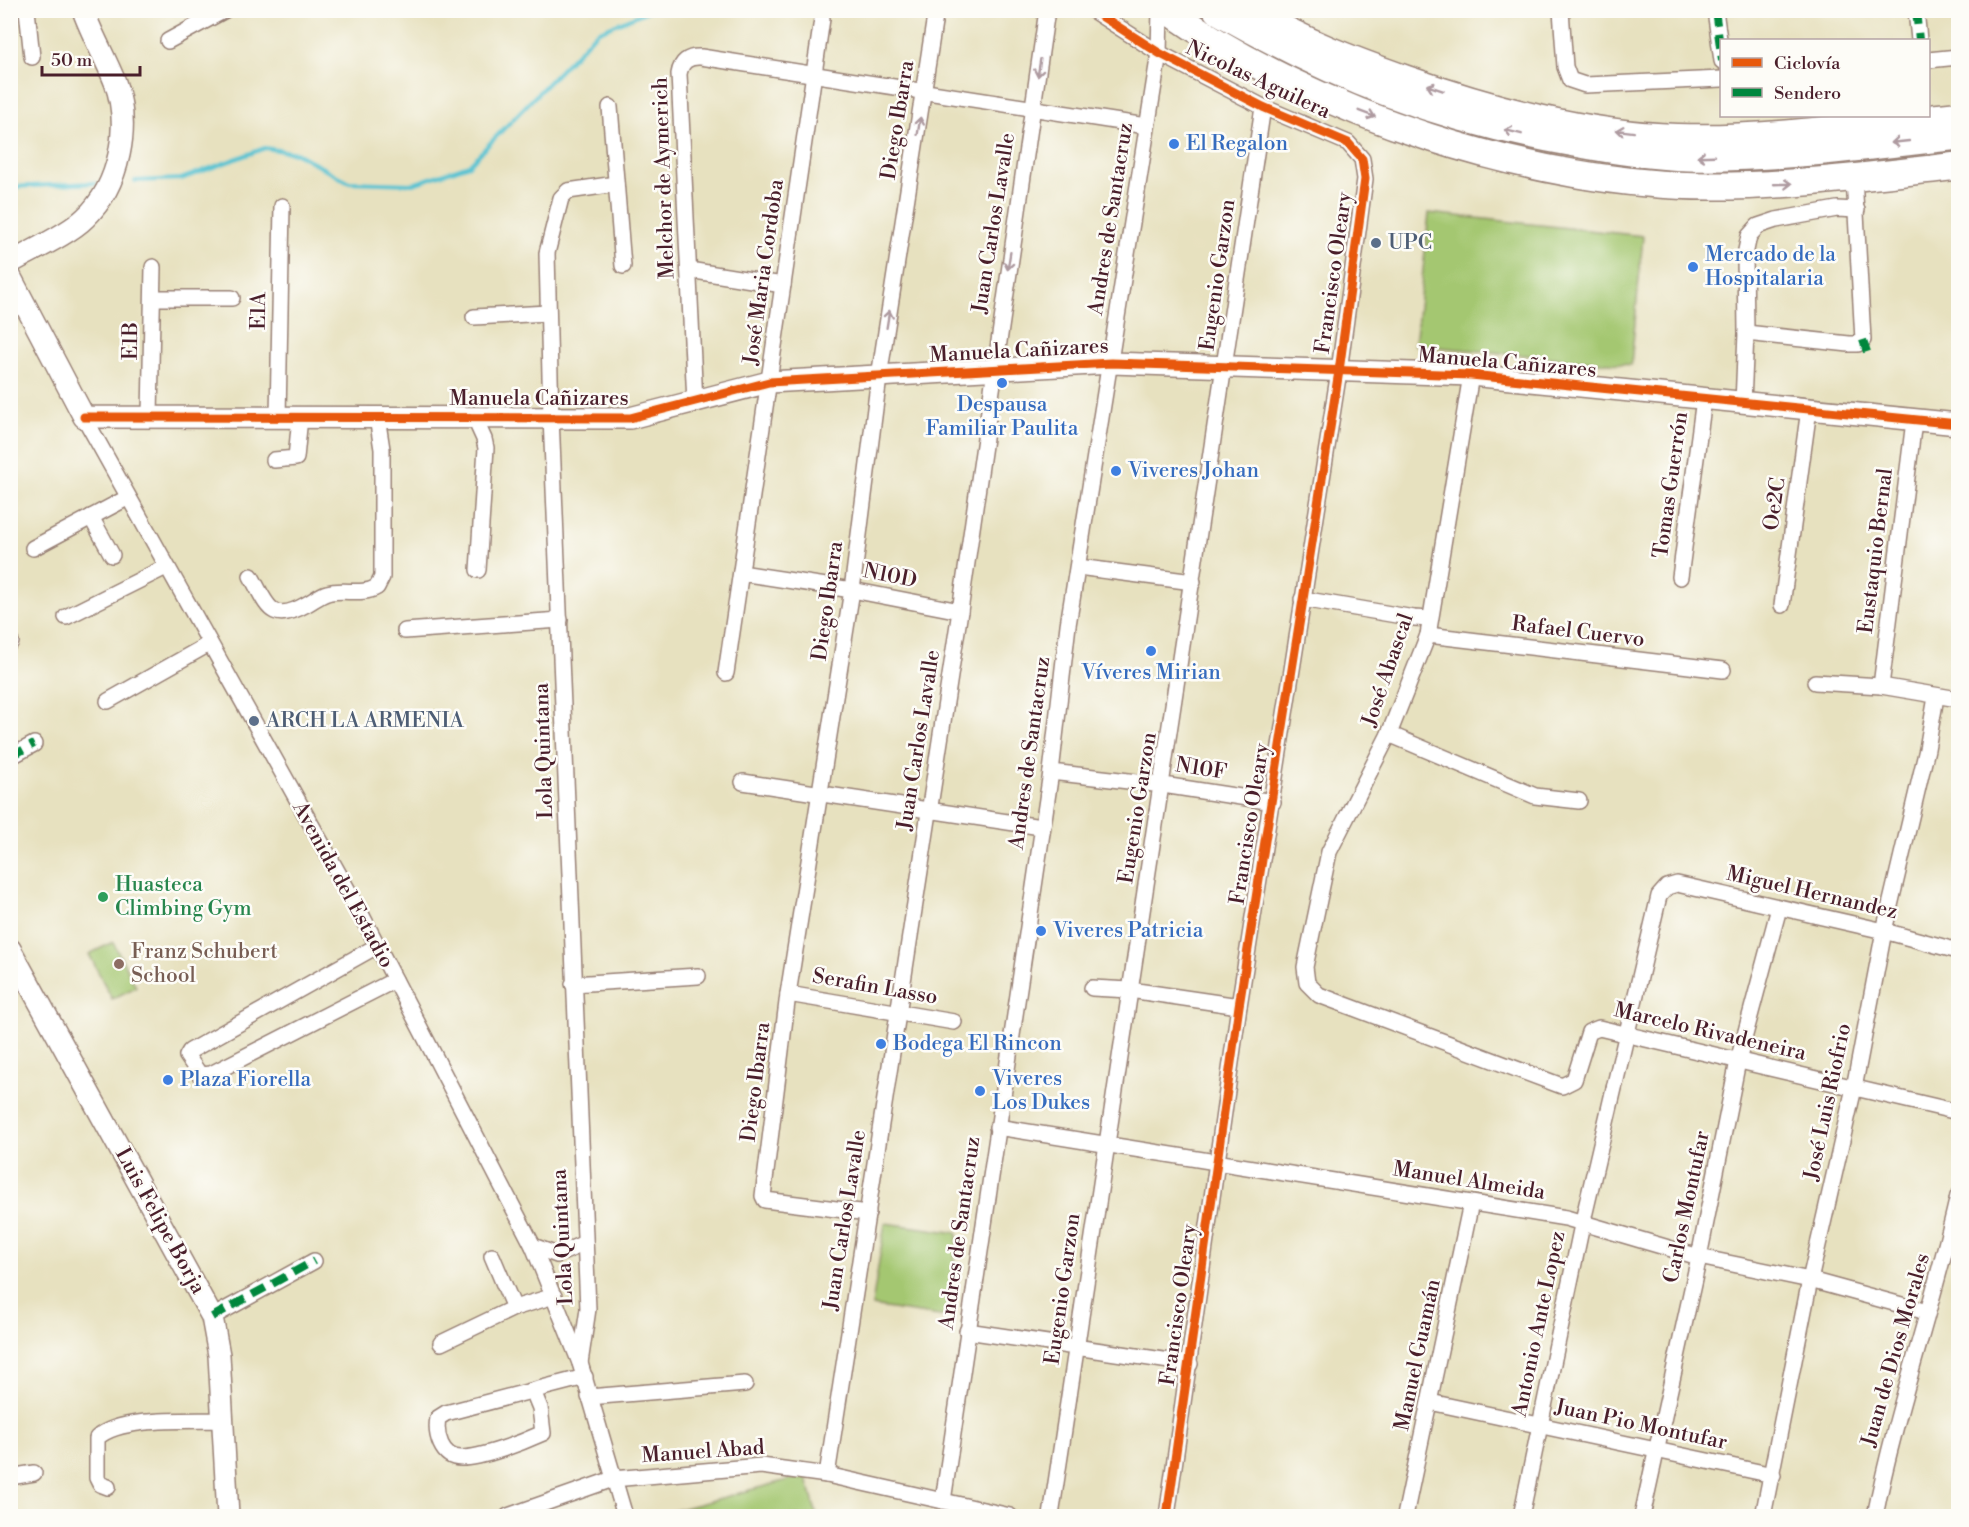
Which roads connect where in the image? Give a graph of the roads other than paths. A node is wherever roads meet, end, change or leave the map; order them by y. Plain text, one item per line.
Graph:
1 (27, 10) edge
2 (83, 10) edge
3 (225, 10) edge
4 (936, 10) edge
5 (1047, 10) edge
6 (1092, 10) edge
7 (1160, 10) edge
8 (1168, 10) edge
9 (1217, 10) edge
10 (1253, 10) edge
11 (1561, 10) edge
12 (1715, 10) edge
13 (1916, 10) edge
14 (822, 19) dead end
15 (1919, 39) edge
16 (168, 41) dead end
17 (1720, 46) edge
18 (1159, 53) junction
19 (32, 57) dead end
20 (1959, 57) edge
21 (1930, 60) edge
22 (814, 74) junction
23 (1720, 79) edge
24 (924, 93) junction
25 (1263, 106) junction
26 (610, 107) dead end
27 (1033, 108) junction
28 (1959, 114) edge
29 (1927, 117) edge
30 (1930, 117) edge
31 (1146, 126) junction
32 (1959, 136) edge
33 (1348, 143) joint
34 (1959, 166) edge
35 (1854, 177) junction
36 (1819, 181) junction
37 (616, 184) junction
38 (282, 206) dead end
39 (1857, 210) junction
40 (1822, 212) junction
41 (10, 263) edge
42 (153, 267) dead end
43 (623, 267) dead end
44 (688, 270) junction
45 (10, 276) edge
46 (783, 285) junction
47 (153, 298) junction
48 (232, 298) dead end
49 (548, 313) junction
50 (474, 317) dead end
51 (1746, 333) junction
52 (1111, 363) junction
53 (1225, 365) junction
54 (993, 369) junction
55 (1339, 371) junction
56 (1471, 375) junction
57 (879, 376) junction
58 (769, 382) junction
59 (1704, 399) junction
60 (695, 402) junction
61 (1743, 403) junction
62 (1809, 409) junction
63 (150, 415) junction
64 (84, 417) junction
65 (278, 417) junction
66 (300, 417) junction
67 (377, 417) junction
68 (474, 417) junction
69 (551, 417) junction
70 (1914, 421) junction
71 (1959, 424) edge
72 (274, 460) dead end
73 (127, 498) junction
74 (91, 517) junction
75 (33, 548) dead end
76 (112, 555) dead end
77 (166, 567) junction
78 (1078, 567) junction
79 (478, 570) dead end
80 (741, 573) junction
81 (251, 576) dead end
82 (1680, 577) dead end
83 (1193, 582) junction
84 (852, 590) junction
85 (1302, 599) junction
86 (1782, 605) dead end
87 (960, 611) junction
88 (66, 617) dead end
89 (1430, 619) junction
90 (560, 620) junction
91 (405, 631) dead end
92 (1428, 635) junction
93 (209, 644) junction
94 (1723, 670) dead end
95 (726, 673) dead end
96 (1815, 682) dead end
97 (1881, 686) junction
98 (1936, 697) junction
99 (1959, 699) edge
100 (108, 701) dead end
101 (1389, 734) junction
102 (34, 744) dead end
103 (10, 757) edge
104 (1051, 772) junction
105 (743, 782) dead end
106 (1163, 785) junction
107 (820, 794) junction
108 (1579, 801) dead end
109 (1273, 802) junction
110 (929, 810) junction
111 (1041, 827) junction
112 (1659, 896) joint
113 (1779, 908) junction
114 (1884, 931) junction
115 (377, 946) junction
116 (10, 949) edge
117 (1959, 951) edge
118 (1305, 967) joint
119 (698, 976) dead end
120 (395, 980) junction
121 (573, 984) junction
122 (1092, 988) dead end
123 (1130, 990) junction
124 (788, 994) junction
125 (1239, 1006) junction
126 (897, 1012) junction
127 (954, 1022) dead end
128 (1626, 1035) junction
129 (1738, 1060) junction
130 (1854, 1088) junction
131 (1959, 1112) edge
132 (997, 1127) junction
133 (1106, 1144) junction
134 (1217, 1162) junction
135 (1959, 1196) edge
136 (1471, 1203) junction
137 (868, 1213) junction
138 (1582, 1225) junction
139 (585, 1243) junction
140 (533, 1246) junction
141 (492, 1256) dead end
142 (1699, 1257) junction
143 (314, 1261) dead end
144 (1810, 1280) junction
145 (554, 1296) junction
146 (514, 1308) junction
147 (1927, 1312) junction
148 (212, 1317) junction
149 (967, 1331) junction
150 (441, 1343) dead end
151 (1076, 1348) junction
152 (1190, 1364) junction
153 (583, 1370) junction
154 (745, 1384) dead end
155 (533, 1390) junction
156 (590, 1397) junction
157 (1430, 1402) junction
158 (223, 1420) junction
159 (1539, 1424) junction
160 (1655, 1450) junction
161 (34, 1473) dead end
162 (827, 1475) junction
163 (1773, 1475) junction
164 (10, 1477) edge
165 (613, 1479) junction
166 (108, 1487) dead end
167 (944, 1501) junction
168 (228, 1516) edge
169 (508, 1516) edge
170 (625, 1516) edge
171 (1010, 1516) edge
172 (1051, 1516) edge
173 (1167, 1516) edge
174 (1405, 1516) edge
175 (1521, 1516) edge
176 (1642, 1516) edge
177 (1763, 1516) edge
178 (1875, 1516) edge

1 - 19 street
2 - 41 street
3 - 16 street
4 - 24 street, Diego Ibarra
5 -> 27 street, Juan Carlos Lavalle
6 - 18 street, Nicolas Aguilera
7 - 18 street, Andres de Santacruz
8 -> 36 highway
32 -> 9 highway
29 -> 10 main road
11 - 23 street
12 - 17 street
13 - 15 street
14 - 22 street, José Maria Cordoba
18 - 25 street, Nicolas Aguilera
18 - 31 street, Andres de Santacruz
20 - 21 street
22 - 24 street, Melchor de Aymerich
22 - 44 street, Melchor de Aymerich
22 - 46 street, José Maria Cordoba
24 - 27 street, Melchor de Aymerich
57 -> 24 street, Diego Ibarra
25 - 33 street, Nicolas Aguilera
25 - 53 street, Eugenio Garzon
26 - 37 street
27 - 31 street, Melchor de Aymerich
27 -> 54 street, Juan Carlos Lavalle
28 -> 30 main road
31 - 52 street, Andres de Santacruz
33 - 55 street, Francisco Oleary
34 - 35 highway
35 - 36 highway
35 - 39 street
36 - 40 street
37 - 43 street
37 - 49 street, Lola Quintana
38 - 65 street, E1A
39 - 40 street
39 - 51 street
40 - 51 street
42 - 47 street, E1B
44 - 46 street
44 - 60 street, Melchor de Aymerich
45 - 64 street, Avenida del Estadio
46 - 58 street, José Maria Cordoba
47 - 48 street
47 - 63 street, E1B
49 - 50 street
49 - 69 street, Lola Quintana
51 - 61 street
52 - 53 street, Manuela Cañizares
52 - 54 street, Manuela Cañizares
52 - 78 street, Andres de Santacruz
53 - 55 street, Manuela Cañizares
53 - 83 street, Eugenio Garzon
54 - 57 street, Manuela Cañizares
54 - 87 street, Juan Carlos Lavalle
55 - 56 street, Manuela Cañizares
55 - 85 street, Francisco Oleary
56 - 59 street, Manuela Cañizares
56 - 89 street, José Abascal
57 - 58 street, Manuela Cañizares
57 - 84 street, Diego Ibarra
58 - 60 street, Manuela Cañizares
58 - 80 street, José Maria Cordoba
59 - 61 street, Manuela Cañizares
59 - 82 street, Tomas Guerrón
60 - 69 street, Manuela Cañizares
61 - 62 street, Manuela Cañizares
62 - 70 street, Manuela Cañizares
62 - 86 street, Oe2C
63 - 64 street, Manuela Cañizares
63 - 65 street, Manuela Cañizares
64 - 73 street, Avenida del Estadio
65 - 66 street, Manuela Cañizares
66 - 67 street, Manuela Cañizares
66 - 72 street
67 - 68 street, Manuela Cañizares
67 - 81 street
68 - 69 street, Manuela Cañizares
68 - 79 street
69 - 90 street, Lola Quintana
70 - 71 street, Manuela Cañizares
70 - 97 street, Eustaquio Bernal
73 - 74 street
73 - 77 street, Avenida del Estadio
74 - 75 street
74 - 76 street
77 - 88 street
77 - 93 street, Avenida del Estadio
78 - 83 street
78 - 104 street, Andres de Santacruz
80 - 84 street, N10D
80 - 95 street, José Maria Cordoba
83 - 106 street, Eugenio Garzon
84 - 87 street, N10D
84 - 107 street, Diego Ibarra
85 - 89 street
85 - 109 street, Francisco Oleary
87 - 110 street, Juan Carlos Lavalle
89 - 92 street, José Abascal
90 - 91 street
90 - 121 street, Lola Quintana
92 - 94 street, Rafael Cuervo
92 - 101 street, José Abascal
93 - 100 street
93 - 115 street, Avenida del Estadio
96 - 97 street
97 - 98 street
98 - 99 street
98 - 114 street, José Luis Riofrio
101 - 108 street
101 - 118 street, José Abascal
102 - 103 street
104 - 106 street, N10F
104 - 111 street, Andres de Santacruz
105 - 107 street
106 - 109 street, N10F
106 - 123 street, Eugenio Garzon
107 - 110 street
107 - 124 street, Diego Ibarra
109 - 125 street, Francisco Oleary
110 - 111 street
110 - 126 street, Juan Carlos Lavalle
111 - 132 street, Andres de Santacruz
112 - 113 street, Miguel Hernandez
112 - 128 street, Antonio Ante Lopez
113 - 114 street, Miguel Hernandez
113 - 129 street, Carlos Montufar
114 - 117 street, Miguel Hernandez
114 - 130 street, José Luis Riofrio
115 - 120 street, Avenida del Estadio
115 - 120 street
116 - 148 street, Luis Felipe Borja
118 - 128 street, Marcelo Rivadeneira
119 - 121 street
120 - 140 street, Avenida del Estadio
121 - 139 street, Lola Quintana
122 - 123 street
123 - 125 street
123 - 133 street, Eugenio Garzon
124 - 126 street, Serafin Lasso
124 - 137 street, Diego Ibarra
125 - 134 street, Francisco Oleary
126 - 127 street, Serafin Lasso
126 - 137 street, Juan Carlos Lavalle
128 - 129 street, Marcelo Rivadeneira
128 - 138 street, Antonio Ante Lopez
129 - 130 street, Marcelo Rivadeneira
129 - 142 street, Carlos Montufar
130 - 131 street, Marcelo Rivadeneira
130 - 144 street, José Luis Riofrio
132 - 133 street, Manuel Almeida
132 - 149 street, Andres de Santacruz
133 - 134 street, Manuel Almeida
133 - 151 street, Eugenio Garzon
134 - 136 street, Manuel Almeida
134 - 152 street, Francisco Oleary
135 - 147 street, Juan de Dios Morales
136 - 138 street, Manuel Almeida
136 - 157 street, Manuel Guamán
137 - 162 street, Juan Carlos Lavalle
138 - 142 street, Manuel Almeida
138 - 159 street, Antonio Ante Lopez
139 - 140 street
139 - 153 street, Lola Quintana
140 - 145 street, Avenida del Estadio
141 - 146 street
142 - 144 street, Manuel Almeida
142 - 160 street, Carlos Montufar
143 - 148 street
144 - 147 street, Manuel Almeida
144 - 163 street, José Luis Riofrio
145 - 146 street
145 - 153 street, Avenida del Estadio
146 - 150 street
147 - 178 street, Juan de Dios Morales
148 - 158 street, Luis Felipe Borja
149 - 151 street
149 - 167 street, Andres de Santacruz
151 - 152 street
151 - 172 street, Eugenio Garzon
152 - 173 street, Francisco Oleary
153 - 155 street
153 - 156 street, Avenida del Estadio
154 - 156 street
155 - 155 street
156 - 165 street, Avenida del Estadio
157 - 159 street, Juan Pio Montufar
157 - 174 street, Manuel Guamán
158 - 166 street
158 - 168 street, Luis Felipe Borja
159 - 160 street, Juan Pio Montufar
159 - 175 street, Antonio Ante Lopez
160 - 163 street, Juan Pio Montufar
160 - 176 street, Carlos Montufar
161 - 164 street
162 - 165 street, Manuel Abad
162 - 167 street, Manuel Abad
163 - 177 street, José Luis Riofrio
165 - 169 street, Manuel Abad
165 - 170 street, Avenida del Estadio
167 - 171 street, Manuel Abad

